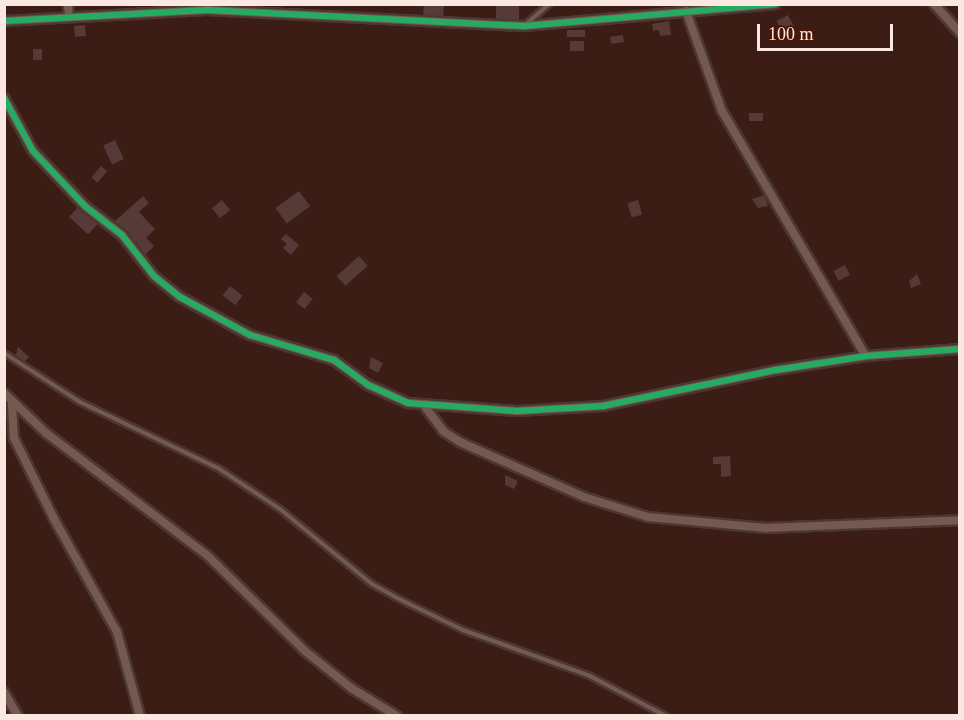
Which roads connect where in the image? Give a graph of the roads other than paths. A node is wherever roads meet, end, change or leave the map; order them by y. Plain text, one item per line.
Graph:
1 (68, 4) edge
2 (371, 4) edge
3 (549, 4) edge
4 (775, 4) edge
5 (934, 4) edge
6 (686, 11) junction
7 (372, 15) junction
8 (69, 17) junction
9 (4, 21) edge
10 (525, 26) junction
11 (960, 33) edge
12 (4, 98) edge
13 (960, 349) edge
14 (4, 353) edge
15 (866, 356) junction
16 (4, 393) edge
17 (12, 403) junction
18 (423, 404) junction
19 (960, 520) edge
20 (4, 692) edge
21 (18, 716) edge
22 (140, 716) edge
23 (397, 716) edge
24 (666, 716) edge

1 - 8 street
2 - 7 street
3 - 10 lane
4 - 6 street
5 - 11 street
6 - 10 street
6 - 15 street
7 - 8 street
7 - 10 street
8 - 9 street
12 - 18 street
13 - 15 street
14 - 24 lane
15 - 18 street
16 - 17 street
17 - 22 street
17 - 23 street
18 - 19 street
20 - 21 street

